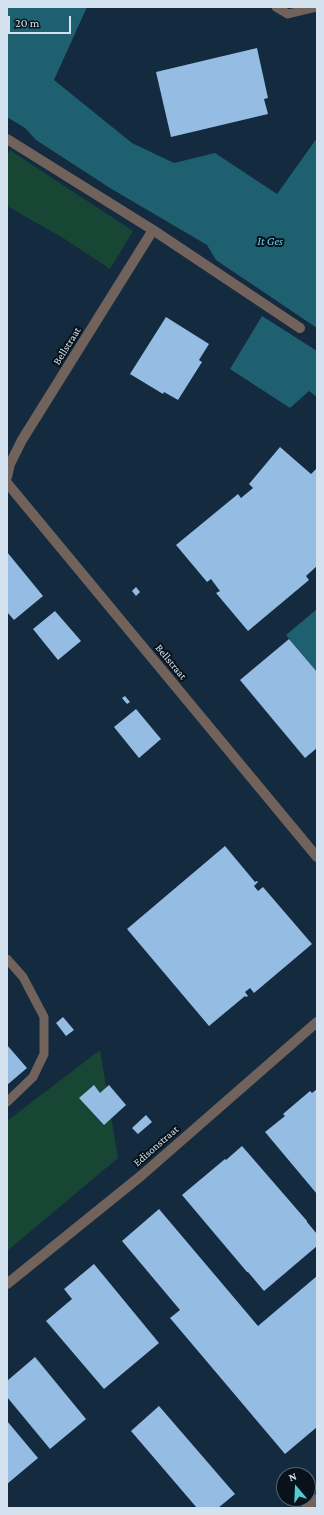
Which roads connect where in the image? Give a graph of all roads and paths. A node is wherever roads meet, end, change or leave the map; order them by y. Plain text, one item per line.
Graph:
1 (276, 7) edge
2 (317, 7) edge
3 (7, 139) edge
4 (153, 230) junction
5 (300, 328) dead end
6 (7, 477) edge
7 (7, 483) edge
8 (317, 857) edge
9 (7, 959) edge
10 (317, 1022) edge
11 (7, 1102) edge
12 (7, 1284) edge
13 (317, 1499) edge
14 (306, 1508) edge

1 - 2 lane
3 - 4 street
4 - 5 street
4 - 6 street, Bellstraat
7 - 8 street, Bellstraat
9 - 11 lane
10 - 12 street, Edisonstraat
13 - 14 street

